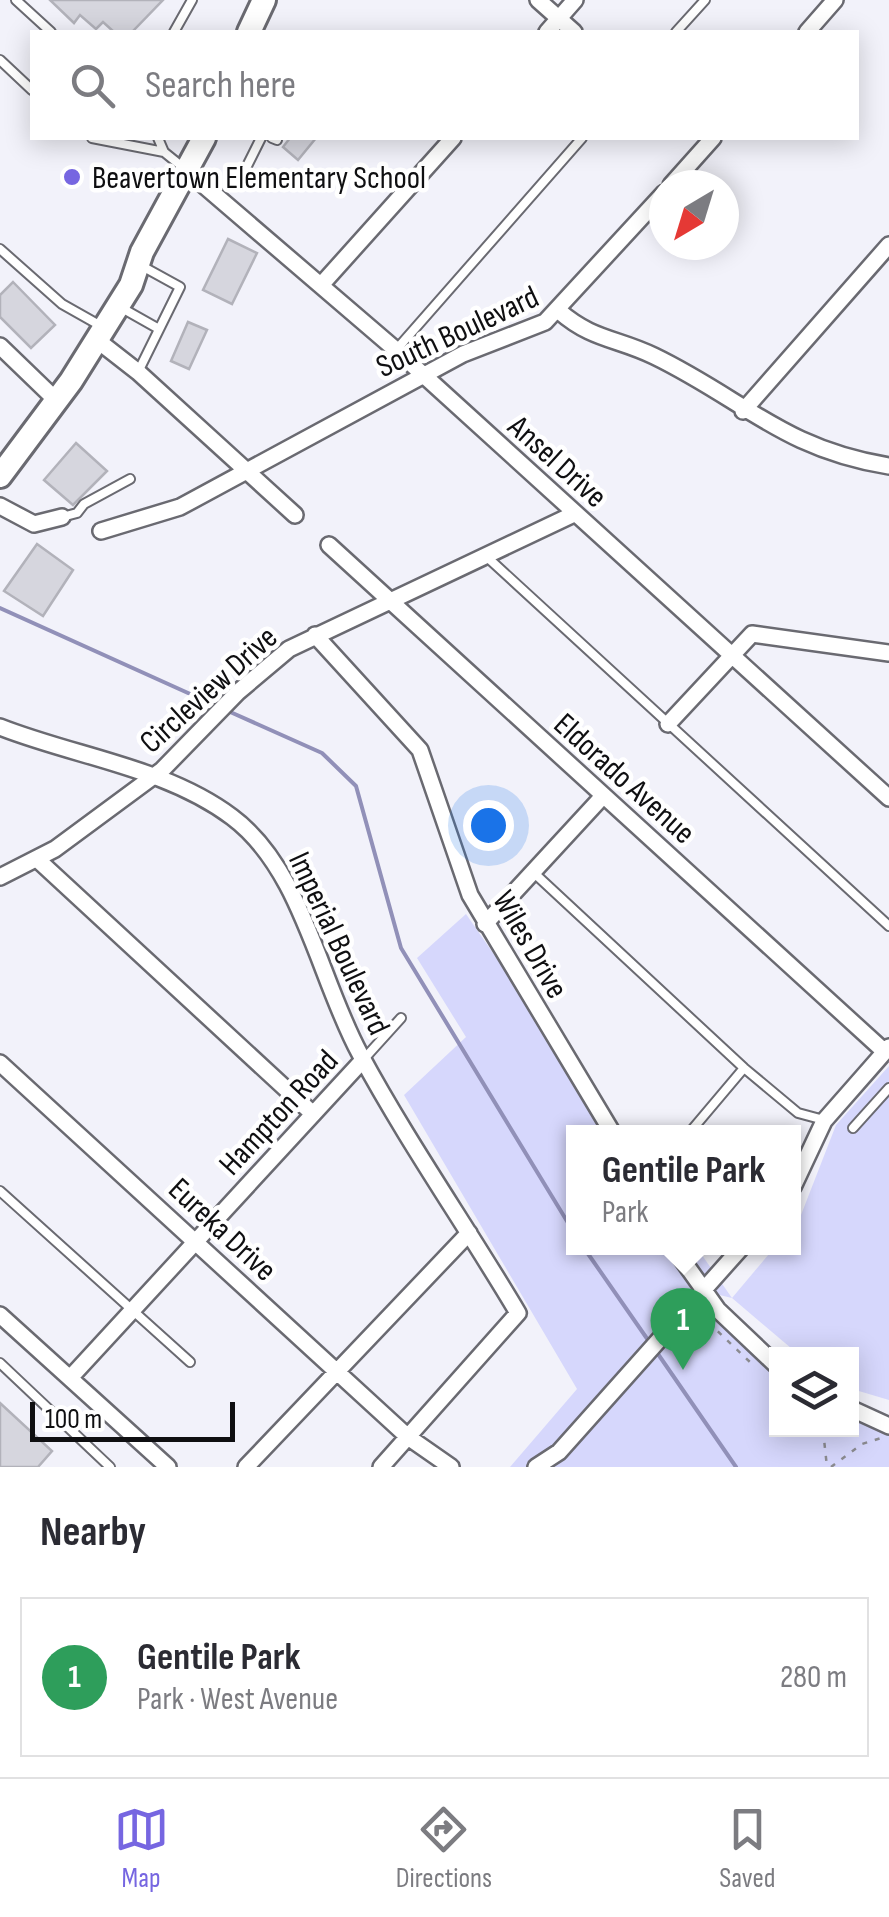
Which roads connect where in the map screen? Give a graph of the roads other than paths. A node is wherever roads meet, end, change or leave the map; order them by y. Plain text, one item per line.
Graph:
1 (16, 0) edge
2 (192, 0) edge
3 (264, 0) edge
4 (538, 0) edge
5 (575, 0) edge
6 (705, 0) edge
7 (835, 0) edge
8 (558, 19) junction
9 (49, 30) edge
10 (175, 30) edge
11 (250, 30) edge
12 (548, 30) edge
13 (572, 30) edge
14 (678, 30) edge
15 (808, 30) edge
16 (0, 60) edge
17 (30, 88) edge
18 (102, 140) edge
19 (159, 140) edge
20 (203, 140) edge
21 (260, 140) edge
22 (451, 140) edge
23 (580, 140) edge
24 (702, 141) edge
25 (164, 152) junction
26 (186, 170) junction
27 (682, 170) edge
28 (241, 178) dead end
29 (649, 210) edge
30 (889, 245) edge
31 (0, 249) edge
32 (138, 264) junction
33 (322, 284) junction
34 (117, 306) junction
35 (558, 312) junction
36 (159, 329) junction
37 (100, 334) junction
38 (0, 346) edge
39 (396, 350) junction
40 (138, 372) junction
41 (423, 375) junction
42 (58, 401) junction
43 (743, 412) junction
44 (889, 466) edge
45 (244, 470) junction
46 (0, 476) edge
47 (130, 480) dead end
48 (0, 506) edge
49 (574, 514) junction
50 (295, 515) dead end
51 (62, 517) joint
52 (101, 532) dead end
53 (329, 545) dead end
54 (485, 555) junction
55 (388, 600) junction
56 (315, 635) junction
57 (731, 654) junction
58 (887, 657) edge
59 (668, 724) junction
60 (0, 727) edge
61 (152, 776) junction
62 (603, 796) junction
63 (889, 798) edge
64 (38, 860) junction
65 (533, 872) junction
66 (0, 877) edge
67 (485, 924) junction
68 (889, 926) edge
69 (401, 1018) dead end
70 (887, 1049) edge
71 (364, 1060) junction
72 (0, 1063) edge
73 (744, 1068) junction
74 (889, 1088) edge
75 (312, 1113) junction
76 (824, 1120) junction
77 (608, 1125) edge
78 (696, 1125) edge
79 (852, 1128) dead end
80 (801, 1170) edge
81 (0, 1191) edge
82 (468, 1233) junction
83 (196, 1241) junction
84 (679, 1255) edge
85 (736, 1255) edge
86 (703, 1291) junction
87 (132, 1312) junction
88 (0, 1315) edge
89 (190, 1362) dead end
90 (0, 1363) edge
91 (769, 1368) edge
92 (335, 1370) junction
93 (70, 1378) junction
94 (859, 1415) edge
95 (885, 1432) edge
96 (408, 1436) junction
97 (110, 1467) edge
98 (168, 1467) edge
99 (246, 1467) edge
100 (381, 1467) edge
101 (452, 1467) edge
102 (536, 1467) edge

1 - 9 lane
2 - 10 lane
3 - 11 main road
4 - 8 street
5 - 8 street
6 - 14 lane
7 - 15 street
8 - 12 street
8 - 13 street
16 - 17 lane
18 - 25 lane
19 - 25 lane
20 - 26 main road
21 - 28 lane
22 - 33 street
23 - 39 lane
24 - 27 street
25 - 26 lane
26 - 32 main road
26 - 33 street, Ansel Drive
29 - 35 street
30 - 43 street
31 - 37 lane
32 - 34 main road
32 - 36 lane
33 - 39 street, Ansel Drive
34 - 36 lane
34 - 37 main road
35 - 41 street, South Boulevard
35 - 43 street, South Boulevard
36 - 40 lane
37 - 40 street
37 - 42 main road
38 - 42 street
39 - 41 street, Ansel Drive
40 - 45 street
41 - 45 street, South Boulevard
41 - 49 street, Ansel Drive
42 - 46 main road
43 - 44 street, South Boulevard
45 - 50 street
45 - 52 street, South Boulevard
47 - 51 lane
48 - 51 street
49 - 54 street, Circleview Drive
49 - 57 street, Ansel Drive
53 - 55 street, Eldorado Avenue
54 - 55 street, Circleview Drive
54 - 59 lane
55 - 56 street, Circleview Drive
55 - 62 street, Eldorado Avenue
56 - 61 street, Circleview Drive
56 - 67 street, Wiles Drive
57 - 58 street
57 - 59 street
57 - 63 street, Ansel Drive
59 - 68 lane
60 - 61 street, Imperial Boulevard
61 - 64 street, Circleview Drive
61 - 71 street, Imperial Boulevard
62 - 65 street
62 - 70 street, Eldorado Avenue
64 - 66 street, Circleview Drive
64 - 75 street
65 - 67 street
65 - 73 lane
67 - 77 street, Wiles Drive
69 - 71 lane
70 - 76 street
71 - 75 street, Hampton Road
71 - 82 street, Imperial Boulevard
72 - 83 street, Eureka Drive
73 - 76 lane
73 - 78 lane
74 - 79 lane
75 - 83 street, Hampton Road
76 - 80 street
81 - 87 lane
82 - 92 street
82 - 96 street, Imperial Boulevard
83 - 87 street, Hampton Road
83 - 92 street, Eureka Drive
84 - 86 street
85 - 86 street
86 - 91 street
86 - 102 street
87 - 89 lane
87 - 93 street, Hampton Road
88 - 93 street
90 - 97 lane
92 - 96 street, Eureka Drive
92 - 99 street
93 - 98 street
94 - 95 street
96 - 100 street
96 - 101 street, Eureka Drive

